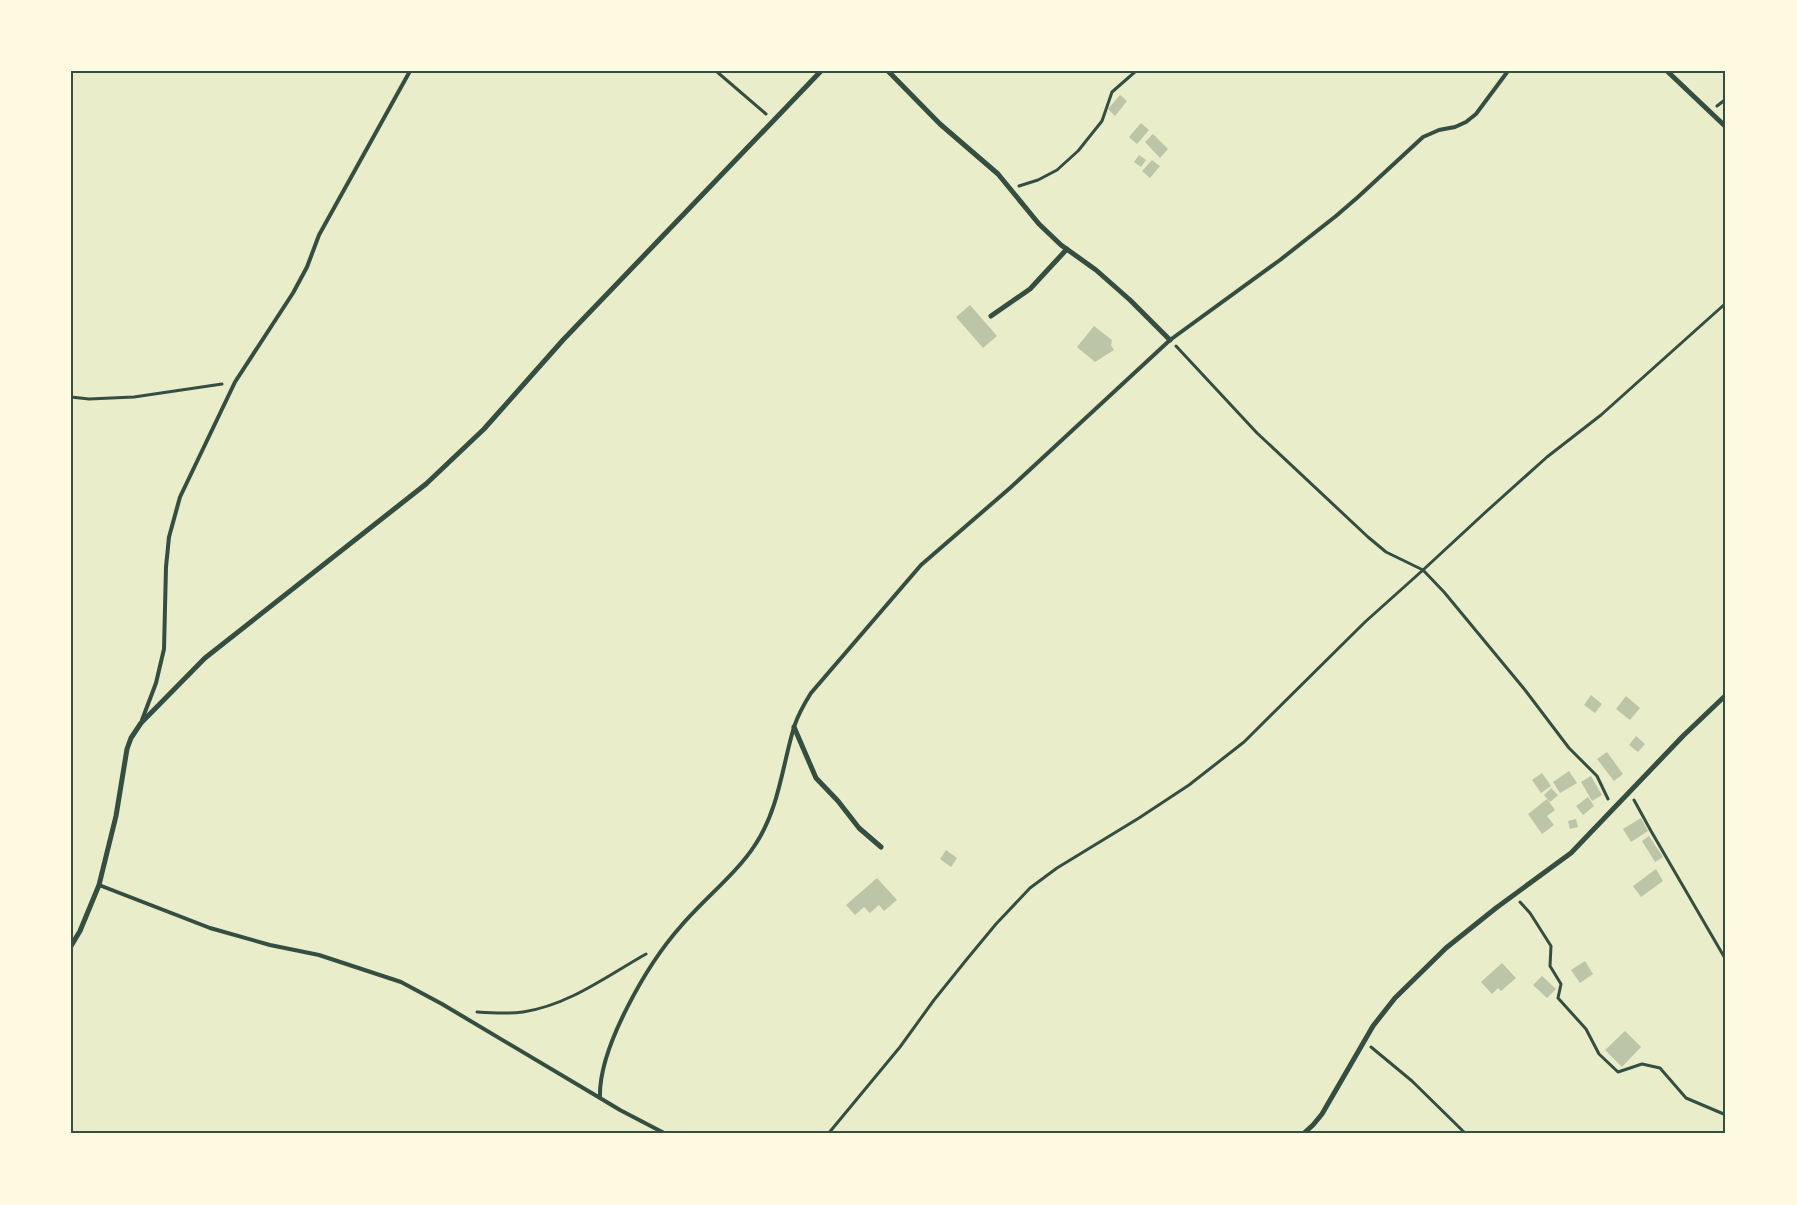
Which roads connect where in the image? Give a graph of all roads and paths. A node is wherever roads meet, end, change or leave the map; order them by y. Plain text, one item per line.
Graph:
1 (410, 71) edge
2 (716, 71) edge
3 (821, 71) edge
4 (888, 71) edge
5 (1136, 71) edge
6 (1508, 71) edge
7 (1667, 71) edge
8 (774, 121) junction
9 (1726, 127) edge
10 (1012, 188) junction
11 (1067, 249) junction
12 (1726, 302) edge
13 (991, 316) dead end
14 (1170, 340) junction
15 (235, 382) junction
16 (71, 397) edge
17 (1423, 570) junction
18 (1726, 695) edge
19 (141, 724) junction
20 (794, 727) junction
21 (1630, 791) junction
22 (1612, 810) junction
23 (882, 847) dead end
24 (99, 885) junction
25 (1519, 901) dead end
26 (667, 943) junction
27 (71, 946) edge
28 (1726, 960) edge
29 (455, 1011) junction
30 (1368, 1044) dead end
31 (600, 1098) junction
32 (1726, 1115) edge
33 (666, 1134) edge
34 (828, 1134) edge
35 (1303, 1134) edge
36 (1466, 1134) edge

1 - 15 lane
2 - 8 path
3 - 8 street
4 - 10 street
5 - 10 path
6 - 14 lane
7 - 9 street
8 - 19 street
10 - 11 street
11 - 13 street
11 - 14 street
12 - 17 path
14 - 17 path
14 - 20 lane
15 - 16 path
15 - 19 lane
17 - 22 path
17 - 34 path
18 - 21 street
19 - 24 street
20 - 23 street
20 - 26 lane
21 - 22 street
21 - 28 path
22 - 35 street
24 - 27 street
24 - 29 lane
25 - 32 path
26 - 29 path
26 - 31 lane
29 - 31 lane
30 - 36 path
31 - 33 lane

